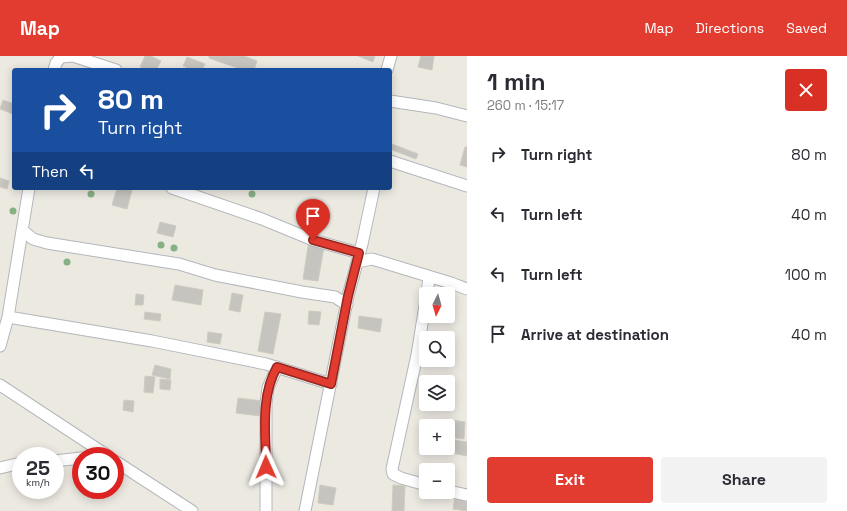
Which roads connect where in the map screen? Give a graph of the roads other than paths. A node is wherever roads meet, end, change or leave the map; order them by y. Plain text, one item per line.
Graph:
1 (391, 56) edge
2 (55, 68) edge
3 (110, 68) edge
4 (388, 68) edge
5 (392, 101) edge
6 (467, 116) edge
7 (392, 162) edge
8 (467, 186) edge
9 (29, 190) edge
10 (178, 190) edge
11 (374, 190) edge
12 (22, 230) junction
13 (359, 253) junction
14 (372, 259) junction
15 (429, 277) junction
16 (428, 287) edge
17 (350, 289) junction
18 (467, 289) edge
19 (335, 297) junction
20 (347, 305) junction
21 (8, 317) junction
22 (422, 323) edge
23 (0, 346) edge
24 (277, 367) junction
25 (331, 384) junction
26 (0, 385) edge
27 (94, 447) edge
28 (12, 465) edge
29 (124, 467) edge
30 (0, 468) edge
31 (419, 483) edge
32 (455, 492) edge
33 (467, 495) edge
34 (192, 511) edge
35 (266, 511) edge
36 (305, 511) edge

1 - 4 street
2 - 3 street
5 - 6 street
7 - 8 street
9 - 12 street
10 - 13 street
11 - 13 street
12 - 19 street
12 - 21 street
13 - 14 street
13 - 14 street
13 - 17 street
14 - 15 street
15 - 16 street
15 - 18 street
17 - 19 street
17 - 20 street
19 - 20 street
20 - 25 street
21 - 23 street
21 - 24 street
22 - 31 street
24 - 25 street
24 - 35 street
25 - 36 street
26 - 27 street
28 - 30 street
29 - 34 street
32 - 33 street

